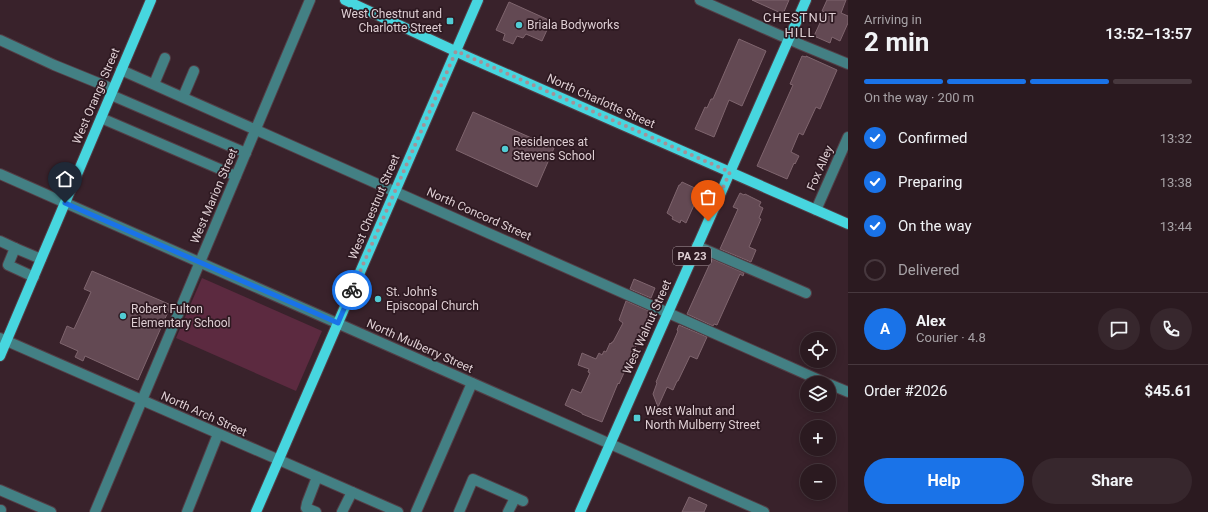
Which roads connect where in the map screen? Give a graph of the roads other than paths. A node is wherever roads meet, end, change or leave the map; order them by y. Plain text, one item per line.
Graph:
1 (151, 0) edge
2 (310, 0) edge
3 (345, 0) edge
4 (478, 0) edge
5 (700, 0) edge
6 (806, 0) edge
7 (788, 39) junction
8 (0, 40) edge
9 (456, 51) junction
10 (165, 58) dead end
11 (848, 64) edge
12 (121, 70) junction
13 (194, 71) dead end
14 (154, 84) junction
15 (112, 92) junction
16 (183, 97) junction
17 (101, 118) junction
18 (256, 129) junction
19 (848, 136) edge
20 (246, 153) junction
21 (730, 172) junction
22 (0, 174) edge
23 (236, 176) junction
24 (395, 191) junction
25 (65, 203) junction
26 (816, 210) junction
27 (848, 224) edge
28 (0, 241) edge
29 (697, 246) junction
30 (15, 248) junction
31 (41, 259) junction
32 (200, 262) junction
33 (34, 277) junction
34 (806, 293) dead end
35 (667, 313) junction
36 (338, 323) junction
37 (3, 340) edge
38 (0, 356) edge
39 (810, 376) edge
40 (472, 383) junction
41 (836, 387) edge
42 (848, 392) edge
43 (142, 400) junction
44 (218, 434) junction
45 (610, 444) junction
46 (278, 460) junction
47 (317, 477) junction
48 (0, 490) edge
49 (352, 492) junction
50 (51, 512) edge
51 (95, 512) edge
52 (187, 512) edge
53 (256, 512) edge
54 (316, 512) edge
55 (342, 512) edge
56 (398, 512) edge
57 (416, 512) edge
58 (459, 512) edge
59 (508, 512) edge
60 (580, 512) edge
61 (764, 512) edge

1 - 12 main road, West Orange Street
2 - 18 street, West Marion Street
3 - 9 main road, North Charlotte Street
4 - 9 main road, West Chestnut Street
5 - 7 street
6 - 7 main road, West Walnut Street / PA 23
7 - 11 street
7 - 21 main road, West Walnut Street / PA 23
8 - 15 street
9 - 21 main road, North Charlotte Street
9 - 24 main road, West Chestnut Street
10 - 14 street
12 - 14 street, North Concord Street
12 - 15 main road, West Orange Street
13 - 16 street
14 - 16 street, North Concord Street
15 - 17 main road, West Orange Street
15 - 20 street
16 - 18 street, North Concord Street
17 - 23 street
17 - 25 main road, West Orange Street
18 - 20 street, West Marion Street
18 - 24 street, North Concord Street
19 - 26 street, Fox Alley
20 - 23 street, West Marion Street
21 - 26 main road, North Charlotte Street
21 - 29 main road, West Walnut Street / PA 23
22 - 25 street, North Mulberry Street
23 - 32 street, West Marion Street
24 - 35 street, North Concord Street
24 - 36 main road, West Chestnut Street
25 - 31 main road, West Orange Street
25 - 32 street, North Mulberry Street
26 - 27 main road, North Charlotte Street
28 - 30 street
29 - 34 street
29 - 35 main road, West Walnut Street / PA 23
30 - 31 street
30 - 33 street
31 - 33 main road, West Orange Street
32 - 36 street, North Mulberry Street
32 - 43 street, West Marion Street
33 - 37 main road, West Orange Street
35 - 39 street, North Concord Street
35 - 45 main road, West Walnut Street / PA 23
36 - 40 street, North Mulberry Street
36 - 46 main road, West Chestnut Street
37 - 38 main road, West Orange Street
37 - 43 street, North Arch Street
40 - 45 street, North Mulberry Street
40 - 57 street
41 - 42 street, North Concord Street
43 - 44 street, North Arch Street
43 - 51 street, West Marion Street
44 - 46 street, North Arch Street
44 - 52 street
45 - 60 main road, West Walnut Street / PA 23
45 - 61 street, North Mulberry Street
46 - 47 street, North Arch Street
46 - 53 main road, West Chestnut Street
47 - 49 street, North Arch Street
47 - 54 street
48 - 50 street
49 - 55 street
49 - 56 street, North Arch Street
58 - 59 street

